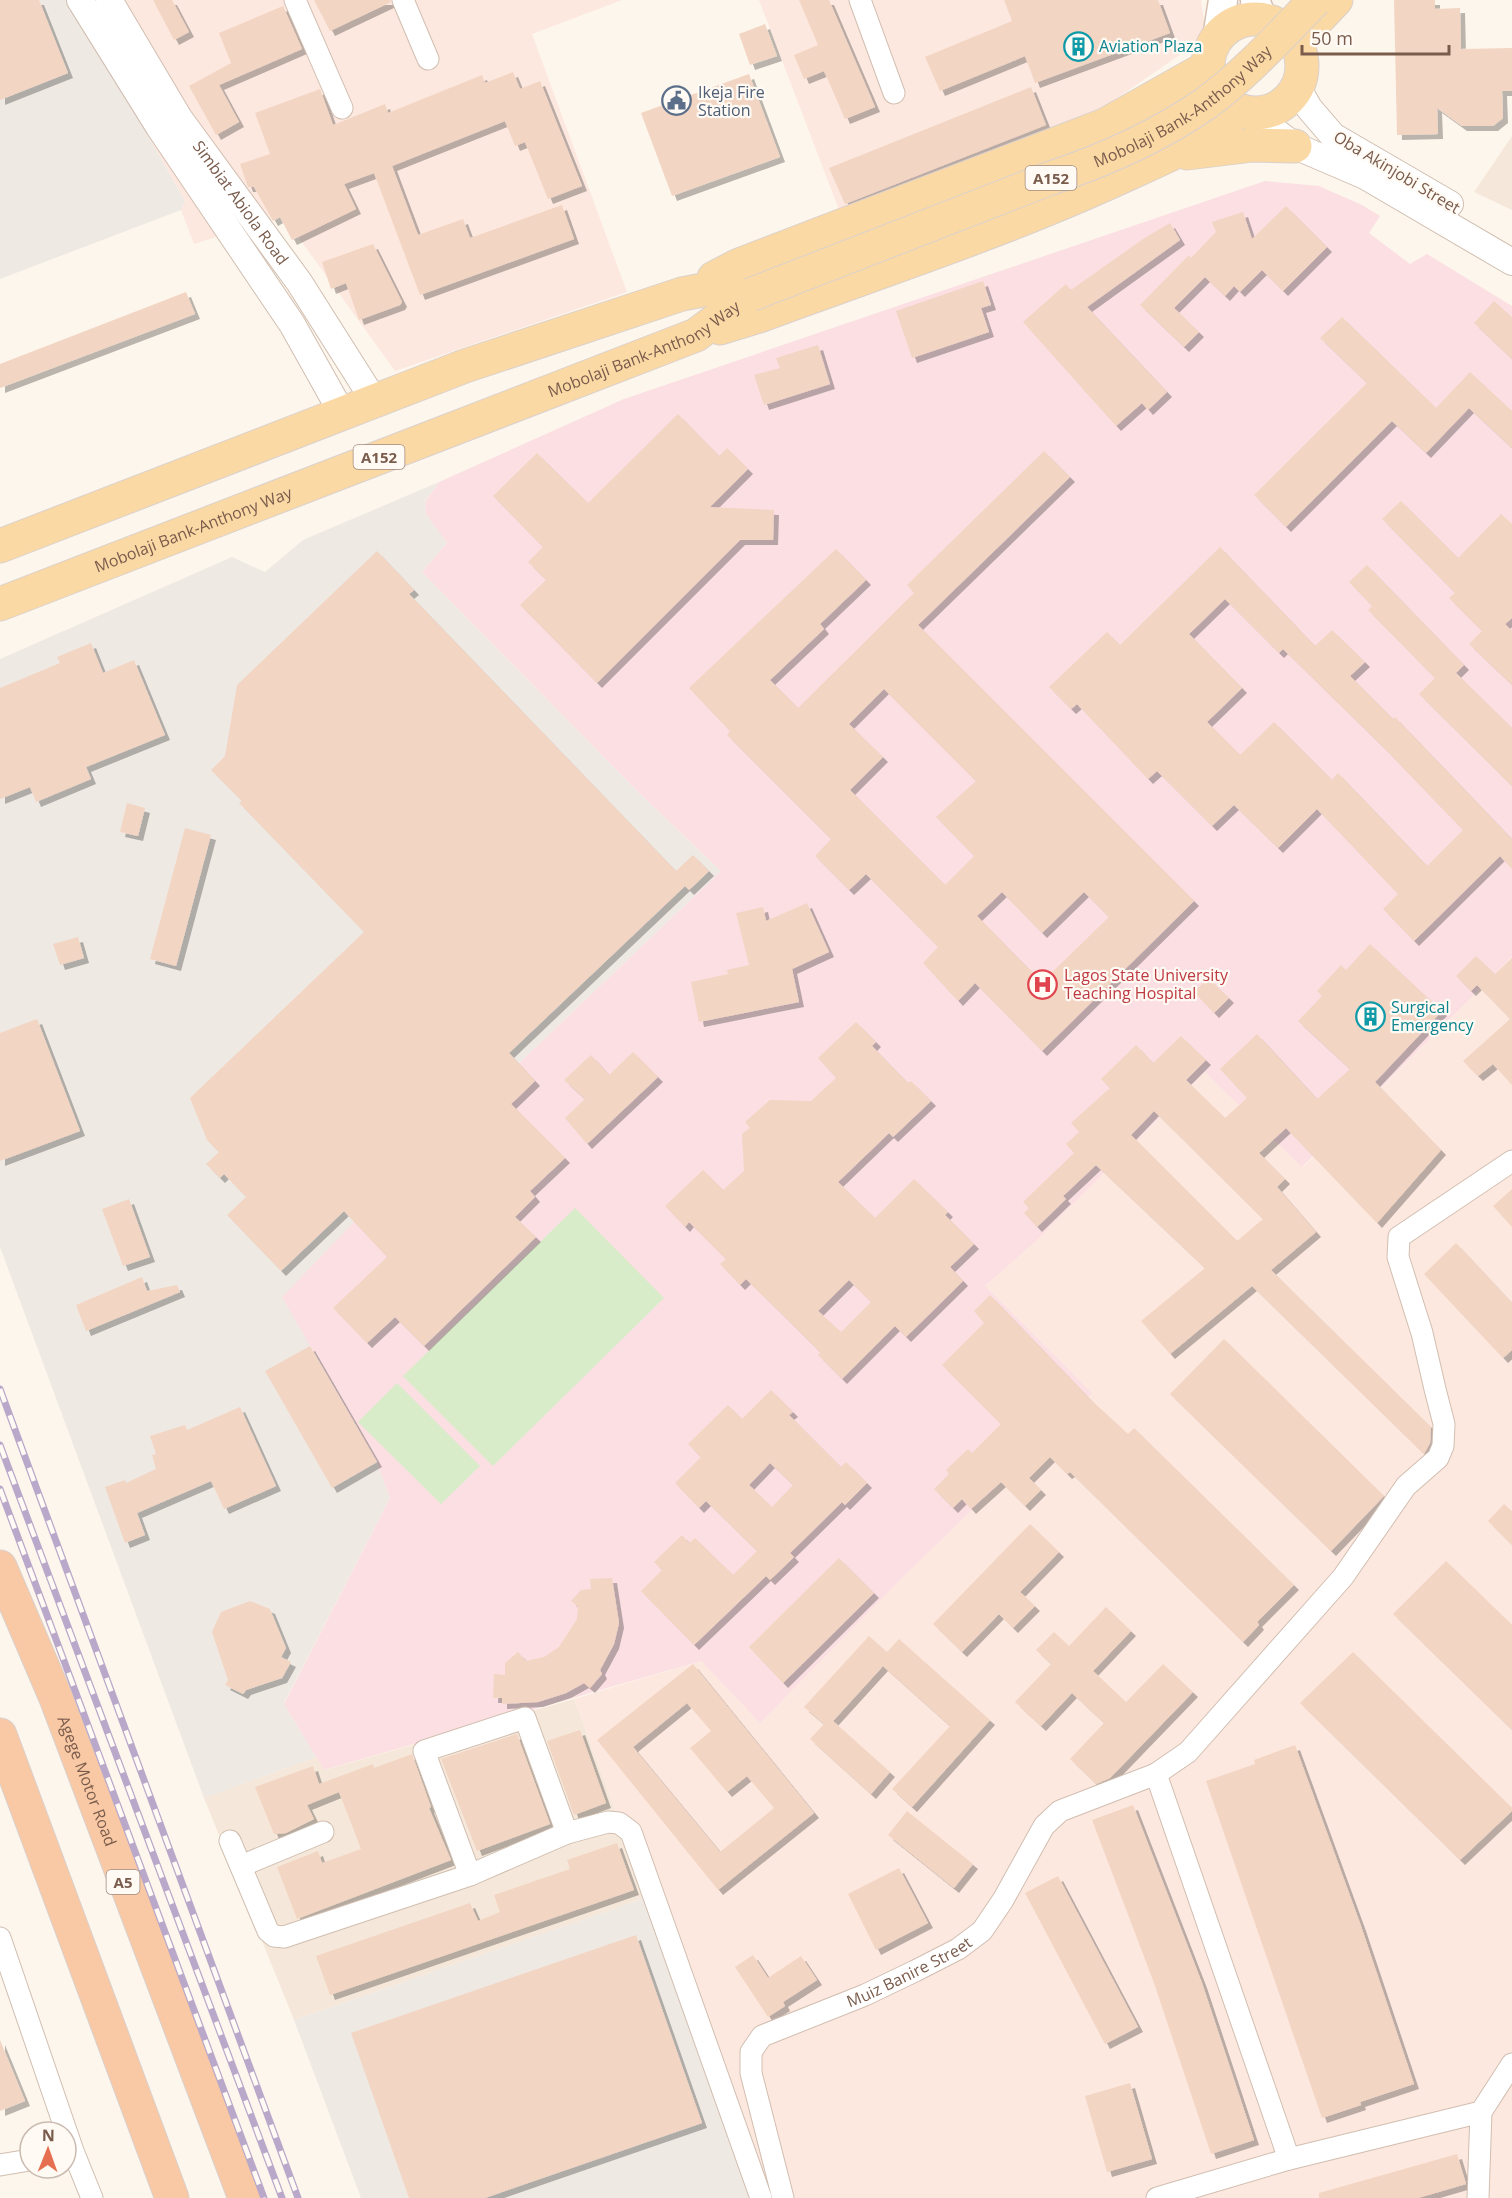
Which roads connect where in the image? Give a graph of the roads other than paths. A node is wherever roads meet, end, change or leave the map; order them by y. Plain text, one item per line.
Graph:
1 (80, 0) edge
2 (109, 0) edge
3 (295, 0) edge
4 (403, 0) edge
5 (860, 0) edge
6 (1223, 0) edge
7 (1294, 0) edge
8 (1315, 0) edge
9 (1336, 0) edge
10 (1267, 10) edge
11 (1296, 42) junction
12 (1212, 53) junction
13 (428, 59) dead end
14 (1297, 87) junction
15 (894, 93) dead end
16 (342, 108) dead end
17 (1244, 111) junction
18 (1060, 143) junction
19 (1295, 146) junction
20 (1171, 156) junction
21 (1082, 196) junction
22 (1512, 242) edge
23 (1512, 262) edge
24 (747, 288) junction
25 (682, 294) junction
26 (696, 335) junction
27 (375, 402) junction
28 (343, 416) junction
29 (0, 546) edge
30 (0, 604) edge
31 (1512, 1161) edge
32 (0, 1568) edge
33 (0, 1735) edge
34 (1156, 1773) junction
35 (323, 1832) dead end
36 (567, 1833) junction
37 (230, 1841) dead end
38 (241, 1866) junction
39 (470, 1875) junction
40 (0, 1938) edge
41 (1512, 2064) edge
42 (1481, 2112) junction
43 (60, 2120) edge
44 (1289, 2159) junction
45 (18, 2162) edge
46 (0, 2165) edge
47 (78, 2169) edge
48 (92, 2198) edge
49 (172, 2198) edge
50 (245, 2198) edge
51 (761, 2198) edge
52 (783, 2198) edge
53 (1157, 2198) edge
54 (1479, 2198) edge

1 - 28 street
2 - 27 street, Simbiat Abiola Road
3 - 16 street
4 - 13 street
5 - 15 street
6 - 12 main road
7 - 24 main road, Mobolaji Bank-Anthony Way / A152
8 - 24 main road, Mobolaji Bank-Anthony Way / A152, bridge
9 - 11 main road
10 - 11 main road
10 - 12 main road
11 - 14 main road
12 - 17 main road
12 - 18 main road
14 - 17 main road
14 - 22 street, Oba Akinjobi Street
17 - 19 street
17 - 20 main road
18 - 21 main road
18 - 25 main road
19 - 20 main road
19 - 23 street
20 - 21 main road
21 - 26 main road
24 - 25 main road, Mobolaji Bank-Anthony Way / A152
24 - 26 main road, Mobolaji Bank-Anthony Way / A152
25 - 27 main road, Mobolaji Bank-Anthony Way / A152
26 - 30 main road, Mobolaji Bank-Anthony Way / A152
27 - 28 main road, Mobolaji Bank-Anthony Way / A152
28 - 29 main road, Mobolaji Bank-Anthony Way / A152
31 - 34 street, Muiz Banire Street
32 - 50 highway, Agege Motor Road / A5
33 - 49 highway
34 - 44 street
34 - 52 street, Muiz Banire Street
35 - 38 street
36 - 39 street
36 - 39 street
36 - 51 street
37 - 38 street
38 - 39 street
40 - 43 street
41 - 42 street
42 - 44 street
42 - 54 street
44 - 53 street
45 - 46 street
47 - 48 street

